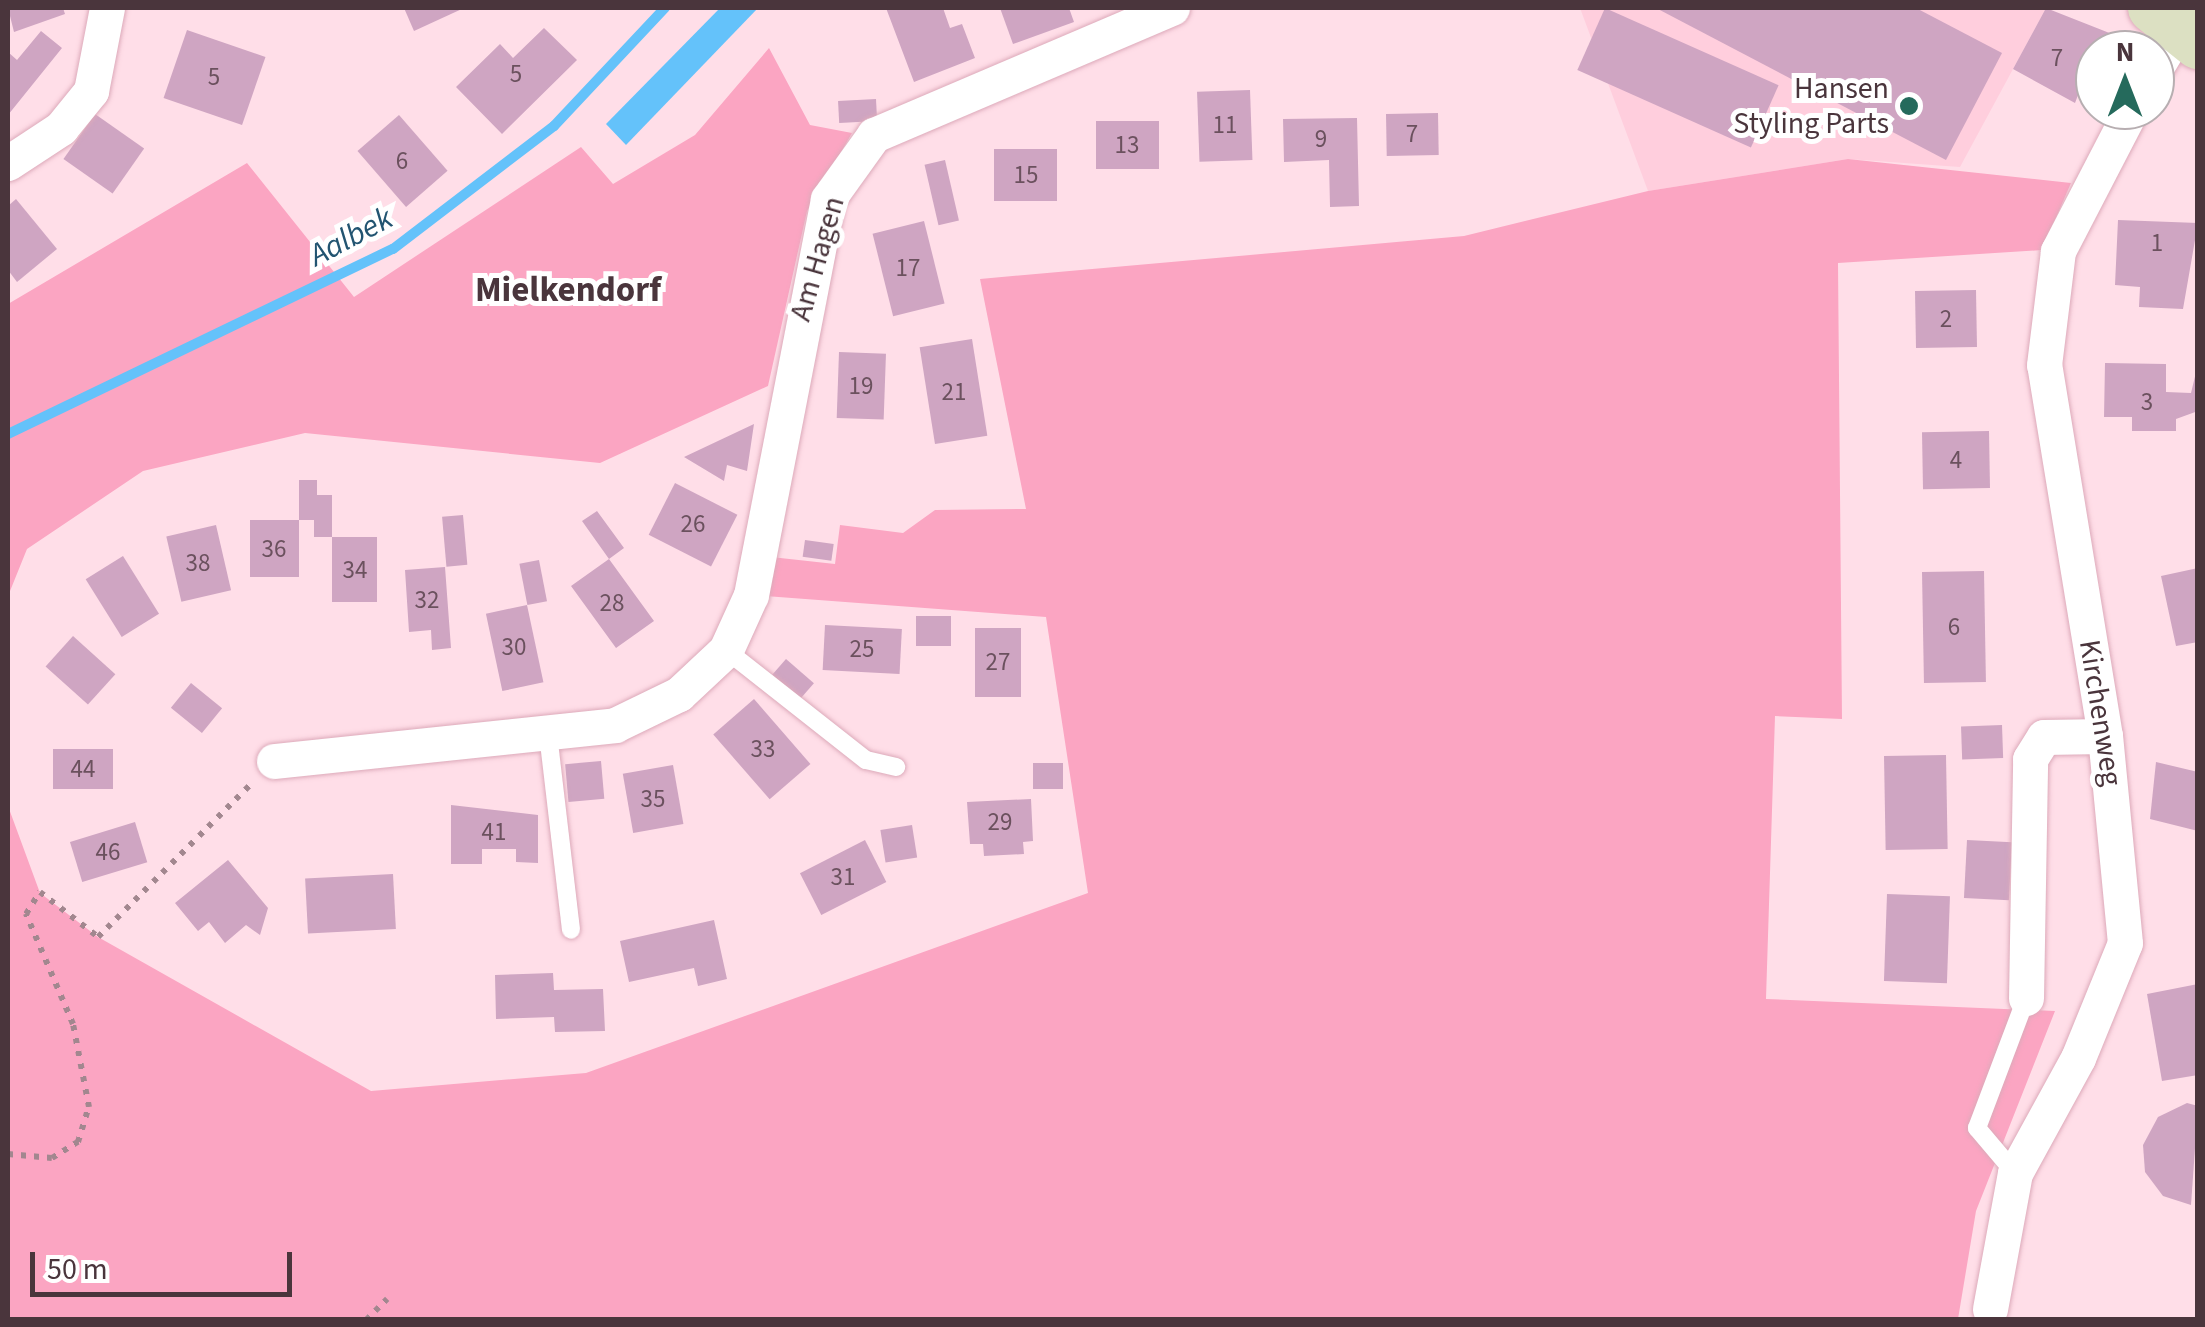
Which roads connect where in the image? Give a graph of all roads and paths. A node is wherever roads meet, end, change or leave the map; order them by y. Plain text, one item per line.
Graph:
1 (107, 8) edge
2 (1172, 8) edge
3 (2121, 130) edge
4 (8, 164) edge
5 (726, 650) junction
6 (548, 734) junction
7 (2105, 736) junction
8 (274, 762) joint
9 (896, 767) dead end
10 (571, 930) dead end
11 (2026, 998) joint
12 (8, 1154) edge
13 (2015, 1173) junction
14 (387, 1299) dead end
15 (1990, 1309) dead end
16 (366, 1320) edge

1 - 4 street
2 - 5 street, Am Hagen
3 - 7 street, Kirchenweg
5 - 6 street, Am Hagen
5 - 9 lane
6 - 8 street, Am Hagen
6 - 10 lane
7 - 11 street
7 - 13 street, Kirchenweg
8 - 12 path
11 - 13 lane
13 - 15 street, Kirchenweg
14 - 16 path

